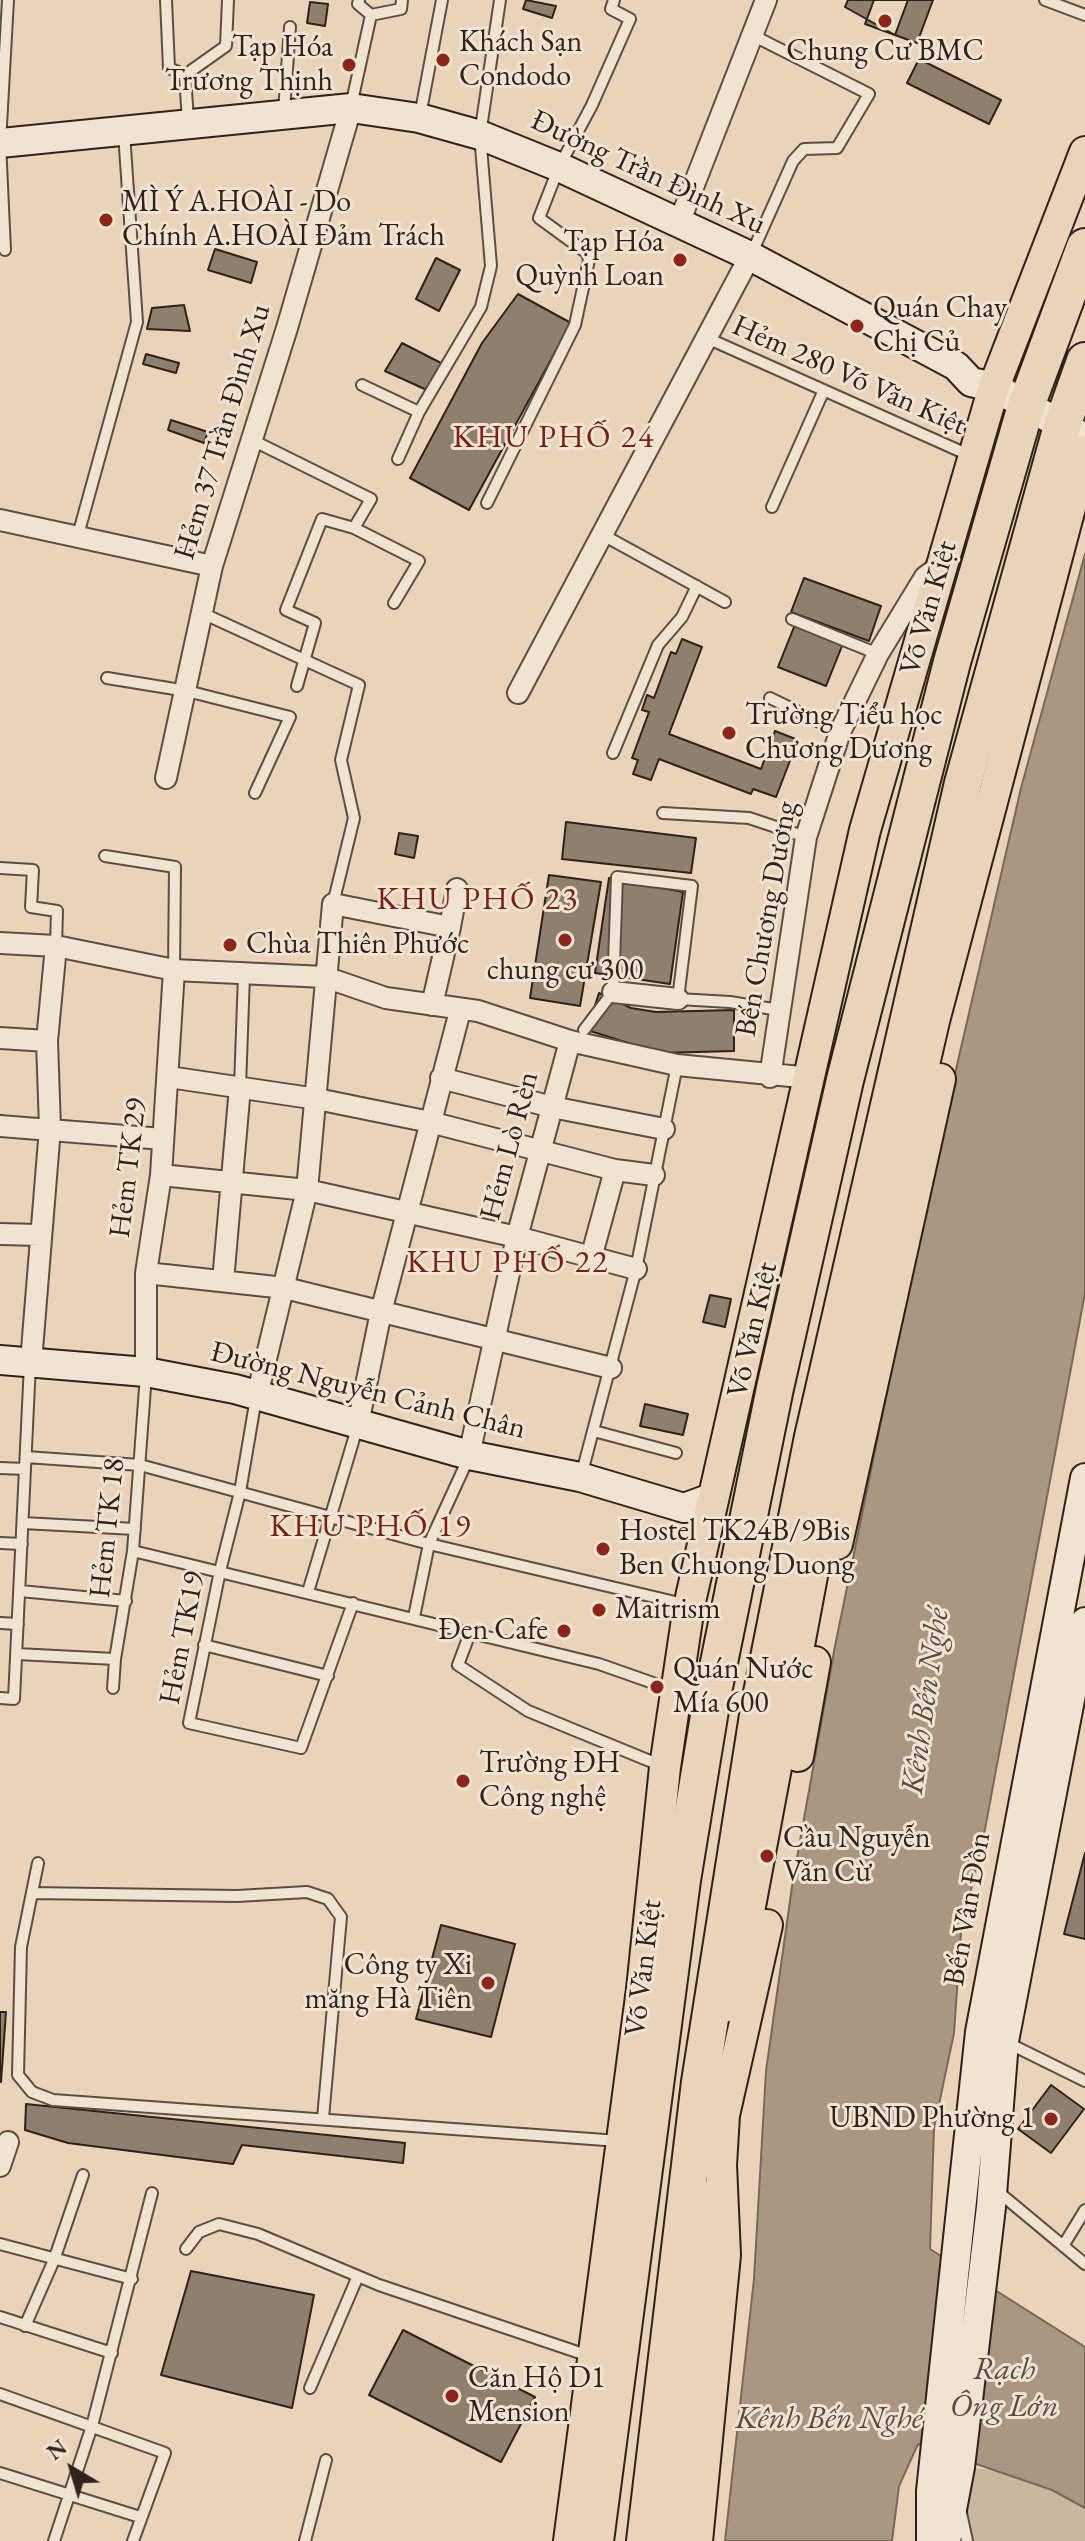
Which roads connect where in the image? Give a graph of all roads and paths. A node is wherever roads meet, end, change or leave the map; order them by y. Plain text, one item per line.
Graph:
1 (8, 0) edge
2 (166, 0) edge
3 (228, 0) edge
4 (359, 0) edge
5 (402, 0) edge
6 (442, 0) edge
7 (500, 0) edge
8 (614, 0) edge
9 (766, 0) edge
10 (1045, 0) edge
11 (371, 15) junction
12 (1085, 15) edge
13 (290, 27) dead end
14 (752, 35) junction
15 (185, 75) junction
16 (351, 108) junction
17 (284, 113) junction
18 (419, 118) junction
19 (188, 125) junction
20 (124, 133) junction
21 (480, 135) junction
22 (0, 143) edge
23 (1085, 152) edge
24 (559, 167) junction
25 (679, 223) junction
26 (1085, 247) edge
27 (5, 250) dead end
28 (750, 256) junction
29 (707, 338) junction
30 (1085, 361) edge
31 (362, 385) dead end
32 (994, 387) junction
33 (824, 390) junction
34 (1026, 406) junction
35 (419, 412) junction
36 (1077, 438) edge
37 (250, 439) junction
38 (973, 457) junction
39 (398, 459) dead end
40 (487, 503) dead end
41 (772, 507) dead end
42 (0, 520) edge
43 (354, 528) junction
44 (78, 535) junction
45 (603, 535) junction
46 (942, 565) junction
47 (212, 566) junction
48 (697, 586) junction
49 (725, 602) dead end
50 (394, 603) dead end
51 (202, 613) junction
52 (792, 619) dead end
53 (878, 654) junction
54 (305, 660) junction
55 (107, 678) dead end
56 (297, 686) dead end
57 (187, 691) junction
58 (518, 693) dead end
59 (770, 698) dead end
60 (840, 732) junction
61 (613, 753) dead end
62 (166, 778) dead end
63 (255, 793) dead end
64 (663, 813) dead end
65 (806, 837) junction
66 (105, 856) dead end
67 (0, 868) edge
68 (457, 889) dead end
69 (333, 904) junction
70 (450, 927) junction
71 (0, 943) edge
72 (56, 946) junction
73 (174, 970) junction
74 (244, 975) junction
75 (325, 977) junction
76 (613, 992) junction
77 (678, 999) junction
78 (432, 1005) junction
79 (779, 1010) junction
80 (460, 1011) junction
81 (934, 1021) junction
82 (577, 1036) junction
83 (0, 1038) edge
84 (47, 1041) junction
85 (677, 1065) junction
86 (169, 1077) junction
87 (770, 1077) junction
88 (441, 1078) junction
89 (811, 1078) junction
90 (240, 1087) junction
91 (317, 1099) junction
92 (552, 1107) junction
93 (430, 1122) junction
94 (0, 1126) edge
95 (50, 1128) junction
96 (664, 1129) junction
97 (163, 1139) junction
98 (540, 1150) junction
99 (615, 1170) junction
100 (161, 1175) junction
101 (654, 1175) junction
102 (232, 1182) junction
103 (307, 1190) junction
104 (407, 1212) junction
105 (0, 1234) edge
106 (40, 1235) junction
107 (517, 1237) junction
108 (591, 1258) junction
109 (636, 1269) junction
110 (146, 1273) junction
111 (223, 1281) junction
112 (285, 1288) junction
113 (381, 1312) junction
114 (495, 1341) junction
115 (0, 1360) edge
116 (31, 1362) junction
117 (611, 1368) junction
118 (146, 1372) junction
119 (257, 1396) junction
120 (358, 1424) junction
121 (594, 1431) junction
122 (676, 1453) dead end
123 (469, 1455) junction
124 (26, 1463) junction
125 (140, 1465) junction
126 (0, 1468) edge
127 (580, 1477) junction
128 (1085, 1478) edge
129 (240, 1492) junction
130 (714, 1497) junction
131 (684, 1508) junction
132 (331, 1517) junction
133 (23, 1523) junction
134 (135, 1529) junction
135 (705, 1536) junction
136 (0, 1543) edge
137 (22, 1544) junction
138 (429, 1544) junction
139 (133, 1551) junction
140 (220, 1571) junction
141 (20, 1591) junction
142 (308, 1592) junction
143 (126, 1601) junction
144 (353, 1603) junction
145 (689, 1606) junction
146 (414, 1617) junction
147 (0, 1623) edge
148 (18, 1624) junction
149 (1054, 1629) junction
150 (470, 1633) junction
151 (1084, 1633) edge
152 (204, 1645) junction
153 (17, 1654) junction
154 (115, 1659) junction
155 (328, 1676) junction
156 (113, 1688) dead end
157 (675, 1691) junction
158 (0, 1698) edge
159 (665, 1767) junction
160 (38, 1863) dead end
161 (32, 1893) junction
162 (992, 2036) junction
163 (1085, 2081) edge
164 (700, 2082) junction
165 (323, 2118) junction
166 (4, 2141) edge
167 (622, 2141) junction
168 (0, 2166) edge
169 (706, 2172) junction
170 (83, 2175) dead end
171 (152, 2193) dead end
172 (982, 2199) junction
173 (1085, 2210) edge
174 (0, 2244) edge
175 (1063, 2246) junction
176 (186, 2249) dead end
177 (54, 2260) junction
178 (1085, 2264) edge
179 (358, 2276) junction
180 (132, 2279) junction
181 (0, 2317) edge
182 (25, 2326) junction
183 (112, 2353) junction
184 (594, 2357) junction
185 (310, 2388) dead end
186 (0, 2394) edge
187 (92, 2426) junction
188 (326, 2460) dead end
189 (0, 2473) edge
190 (946, 2479) junction
191 (71, 2495) junction
192 (140, 2517) junction
193 (54, 2541) edge
194 (133, 2541) edge
195 (305, 2541) edge
196 (569, 2541) edge
197 (595, 2541) edge
198 (645, 2541) edge
199 (676, 2541) edge
200 (697, 2541) edge
201 (914, 2541) edge
202 (931, 2541) edge
203 (946, 2541) edge
204 (959, 2541) edge
205 (967, 2541) edge

1 - 22 lane
2 - 15 lane
3 - 15 lane
4 - 11 lane
5 - 11 lane
6 - 18 lane
7 - 21 lane
8 - 24 lane
9 - 14 street
10 - 12 lane
11 - 16 lane
13 - 17 lane
14 - 25 street
14 - 28 lane
15 - 19 lane
16 - 17 street, Đường Trần Ðình Xu
16 - 18 street, Đường Trần Ðình Xu
16 - 37 street, Hẻm 37 Trần Ðình Xu
17 - 19 street, Đường Trần Ðình Xu
18 - 21 street, Đường Trần Ðình Xu
19 - 20 street, Đường Trần Ðình Xu
20 - 22 street, Đường Trần Ðình Xu
20 - 44 lane
21 - 24 street, Đường Trần Ðình Xu
21 - 35 lane
22 - 27 lane
23 - 32 main road, Võ Văn Kiệt
24 - 25 street, Đường Trần Ðình Xu
24 - 40 lane
25 - 28 street, Đường Trần Ðình Xu
26 - 34 highway, Võ Văn Kiệt
28 - 29 street
28 - 32 street, Đường Trần Ðình Xu
29 - 33 lane, Hẻm 280 Võ Văn Kiệt
29 - 45 street
30 - 36 highway
31 - 35 lane
32 - 34 street, Đường Trần Ðình Xu
32 - 38 main road, Võ Văn Kiệt
33 - 38 lane, Hẻm 280 Võ Văn Kiệt
33 - 41 lane
34 - 36 street, Đường Trần Ðình Xu
34 - 197 highway, Võ Văn Kiệt
35 - 39 lane
36 - 81 main road
36 - 164 highway
37 - 43 lane
37 - 47 street, Hẻm 37 Trần Ðình Xu
38 - 46 main road, Võ Văn Kiệt
42 - 44 street
43 - 50 lane
43 - 54 lane
44 - 47 street
45 - 48 lane
45 - 58 street
46 - 53 street, Bến Chương Dương
46 - 89 main road, Võ Văn Kiệt
47 - 51 street, Hẻm 37 Trần Ðình Xu
48 - 49 lane
48 - 61 lane
51 - 54 lane
51 - 57 street, Hẻm 37 Trần Ðình Xu
52 - 53 lane
53 - 60 street, Bến Chương Dương
54 - 56 lane
54 - 69 lane
55 - 57 lane
57 - 62 street, Hẻm 37 Trần Ðình Xu
57 - 63 lane
59 - 60 lane
60 - 65 street, Bến Chương Dương
64 - 65 lane
65 - 79 street, Bến Chương Dương
66 - 73 lane
67 - 72 lane
68 - 70 street
69 - 70 street
69 - 75 street
70 - 78 street
71 - 72 street
72 - 73 street
72 - 84 street
73 - 74 street
73 - 86 street, Hẻm TK 29
74 - 75 street
74 - 90 lane
75 - 78 street
75 - 91 street
76 - 77 street
76 - 77 lane
76 - 82 lane
77 - 79 lane
78 - 80 street
79 - 87 street, Bến Chương Dương
80 - 82 street
80 - 88 street
81 - 164 main road
81 - 169 main road
82 - 85 street
82 - 92 street, Hẻm Lò Rèn
83 - 84 street
84 - 95 street
85 - 87 street
85 - 96 lane
86 - 90 street
86 - 97 street, Hẻm TK 29
87 - 89 street
88 - 92 street
88 - 93 street
89 - 130 main road, Võ Văn Kiệt
90 - 91 street
90 - 102 street
91 - 93 street
91 - 103 street
92 - 96 street
92 - 98 street, Hẻm Lò Rèn
93 - 98 street
93 - 104 street
94 - 95 street
95 - 97 street
95 - 106 street
96 - 101 lane
97 - 100 street, Hẻm TK 29
98 - 99 street
98 - 107 street, Hẻm Lò Rèn
99 - 101 street
99 - 108 street
100 - 102 street
100 - 110 street, Hẻm TK 29
101 - 109 lane
102 - 103 street
102 - 111 street
103 - 104 street
103 - 112 street
104 - 107 street
104 - 113 street
105 - 106 street
106 - 116 street
107 - 108 street
107 - 114 street, Hẻm Lò Rèn
108 - 109 street
109 - 117 lane
110 - 111 street
110 - 118 street, Hẻm TK 29
111 - 112 street
112 - 113 street
112 - 119 street
113 - 114 street
113 - 120 street
114 - 117 street
114 - 123 street, Hẻm Lò Rèn
115 - 116 street, Đường Nguyễn Cảnh Chân
116 - 118 street, Đường Nguyễn Cảnh Chân
116 - 124 lane
117 - 121 lane
118 - 119 street, Đường Nguyễn Cảnh Chân
118 - 125 lane, Hẻm TK 18
119 - 120 street, Đường Nguyễn Cảnh Chân
119 - 129 lane, Hẻm TK19
120 - 123 street, Đường Nguyễn Cảnh Chân
120 - 132 lane
121 - 122 lane
121 - 127 lane
123 - 127 street, Đường Nguyễn Cảnh Chân
123 - 138 lane
124 - 125 lane
124 - 126 lane
124 - 133 lane
125 - 129 lane
125 - 134 lane, Hẻm TK 18
127 - 131 street, Đường Nguyễn Cảnh Chân
128 - 149 street, Bến Vân Đồn
129 - 132 lane
129 - 140 lane, Hẻm TK19
130 - 131 street
130 - 135 main road, Võ Văn Kiệt
131 - 135 street
132 - 138 lane
132 - 142 lane
133 - 134 lane
133 - 137 lane
134 - 139 lane, Hẻm TK 18
135 - 145 main road, Võ Văn Kiệt
136 - 137 lane
137 - 141 lane
138 - 145 lane
138 - 146 lane
139 - 140 lane
139 - 143 lane, Hẻm TK 18
140 - 142 lane
140 - 152 lane, Hẻm TK19
141 - 143 lane
141 - 148 lane
142 - 144 lane
143 - 154 lane, Hẻm TK 18
144 - 146 lane
144 - 155 lane, Hẻm TK19
145 - 157 main road, Võ Văn Kiệt
146 - 150 lane
147 - 148 lane
148 - 153 lane
149 - 151 street, Bến Vân Đồn
149 - 162 street, Bến Vân Đồn
150 - 157 lane
150 - 159 lane
151 - 162 street, Bến Vân Đồn
152 - 155 lane
152 - 155 lane, Hẻm TK19
153 - 154 lane
153 - 158 lane
154 - 156 lane, Hẻm TK 18
157 - 159 main road, Võ Văn Kiệt
159 - 167 main road, Võ Văn Kiệt
160 - 161 lane
161 - 165 lane
161 - 165 lane
162 - 163 lane
162 - 172 street, Bến Vân Đồn
164 - 169 highway
165 - 167 lane
166 - 168 street
167 - 184 main road, Võ Văn Kiệt
169 - 198 highway
169 - 199 main road
169 - 200 main road
170 - 177 lane
171 - 180 lane
172 - 175 lane
172 - 190 street, Bến Vân Đồn
173 - 175 lane
174 - 177 lane
175 - 178 lane
176 - 179 lane
177 - 180 lane
177 - 182 lane
179 - 184 lane
179 - 185 lane
180 - 183 lane
181 - 182 lane
182 - 183 lane
183 - 187 lane
184 - 196 main road, Võ Văn Kiệt
186 - 187 lane
187 - 191 lane
187 - 192 lane
188 - 195 lane
189 - 191 lane
190 - 201 street
190 - 202 street
190 - 203 street
190 - 204 street
190 - 205 lane
191 - 192 lane
191 - 193 lane
192 - 194 lane

